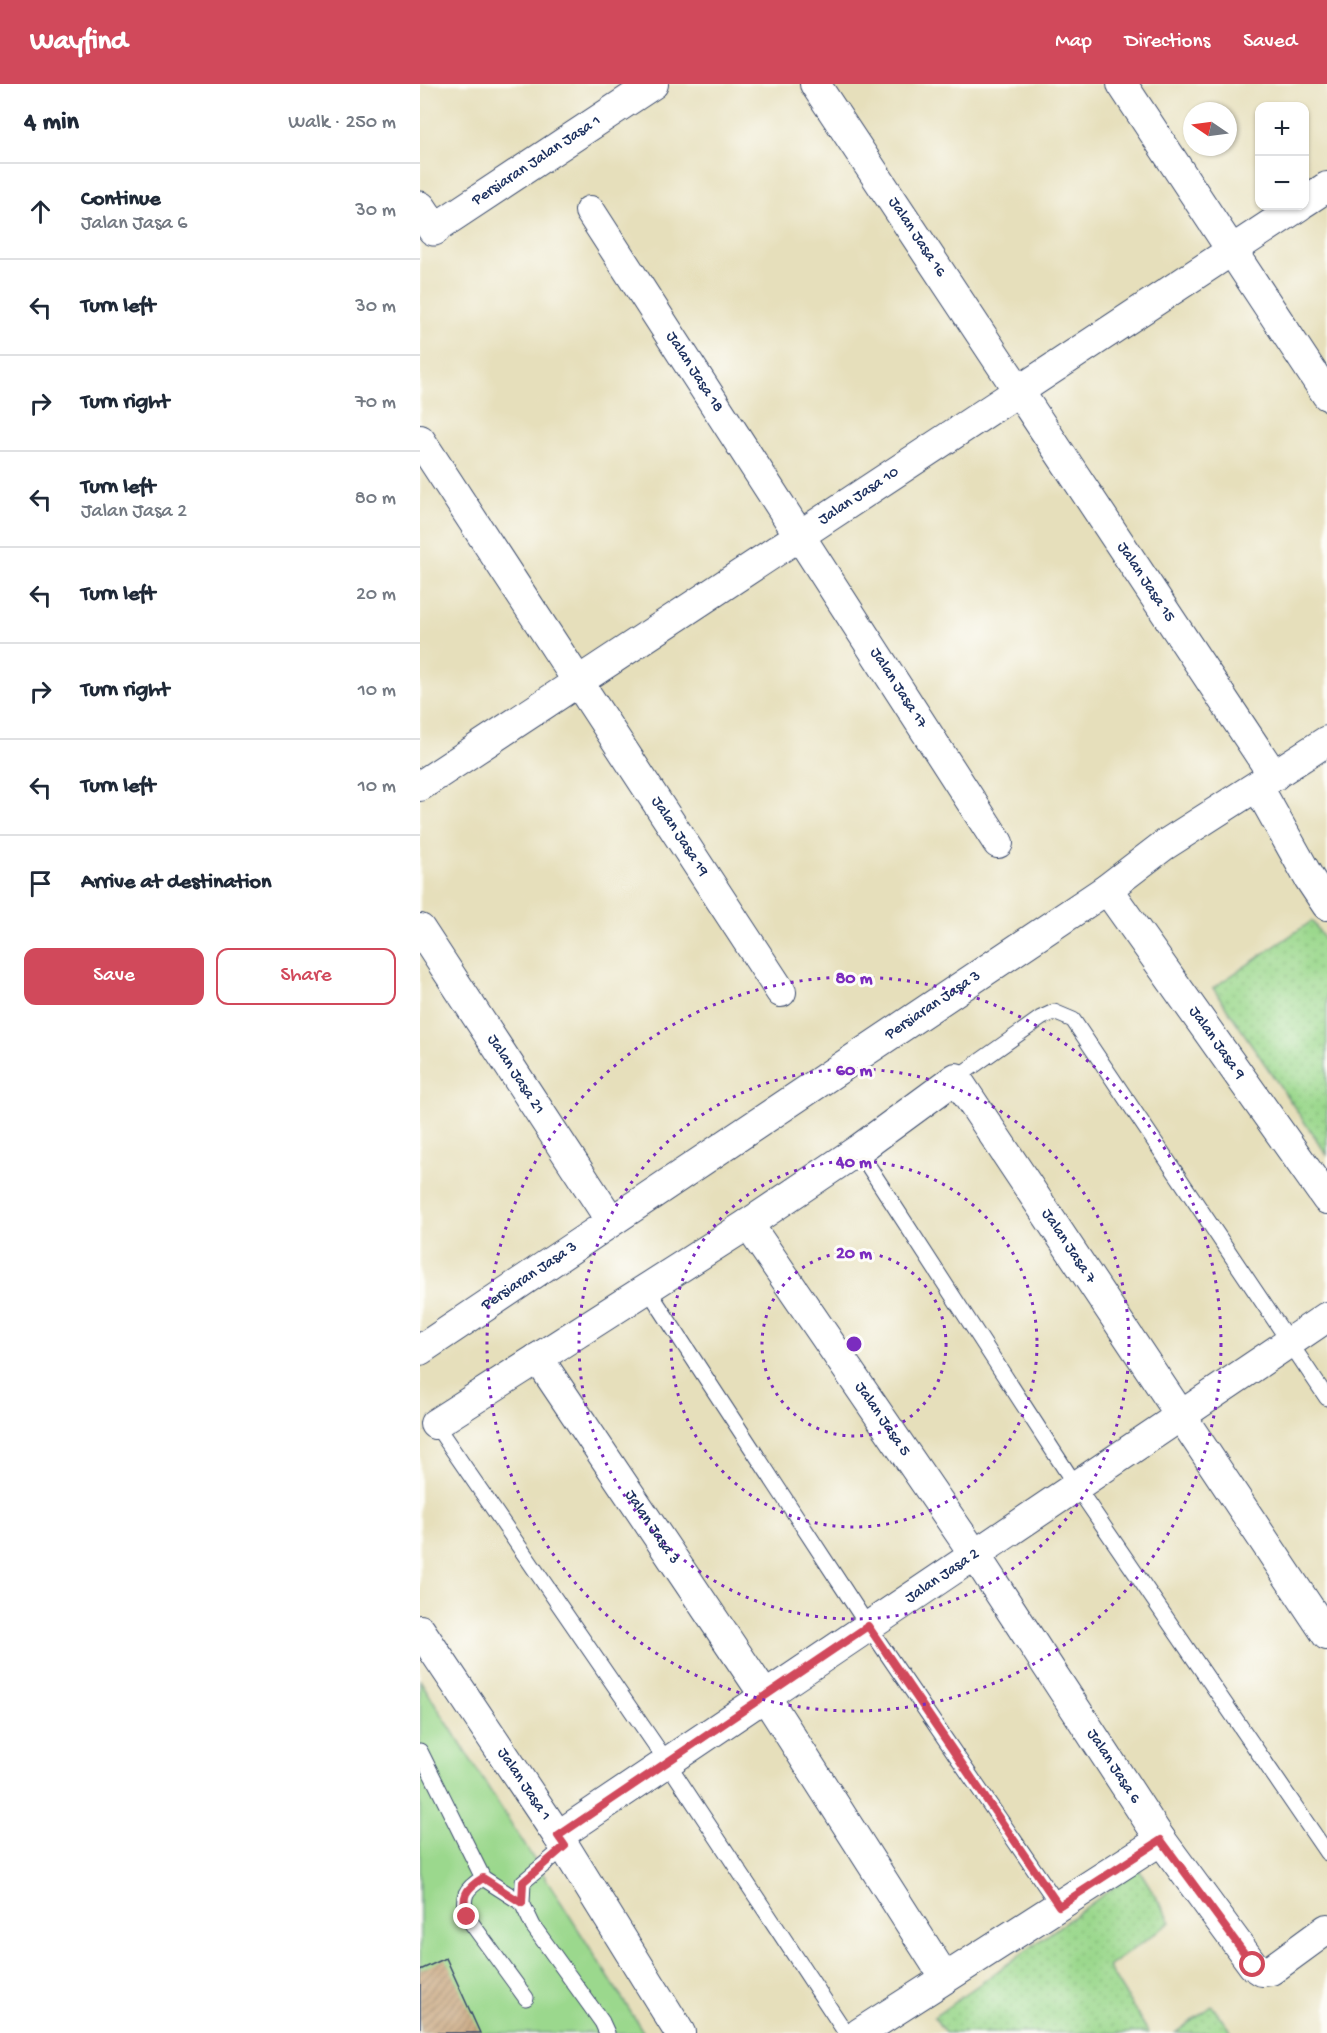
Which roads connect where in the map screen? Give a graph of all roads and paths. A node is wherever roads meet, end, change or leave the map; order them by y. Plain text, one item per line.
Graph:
1 (653, 84) edge
2 (815, 84) edge
3 (1122, 84) edge
4 (1327, 187) edge
5 (1309, 199) edge
6 (1293, 210) edge
7 (590, 211) dead end
8 (428, 225) edge
9 (1231, 250) junction
10 (1019, 390) junction
11 (1327, 395) edge
12 (420, 440) edge
13 (799, 535) junction
14 (578, 682) junction
15 (1327, 741) edge
16 (1266, 781) junction
17 (420, 786) edge
18 (998, 843) dead end
19 (1318, 870) edge
20 (1107, 889) junction
21 (1327, 905) edge
22 (420, 929) edge
23 (781, 992) dead end
24 (956, 1078) junction
25 (858, 1150) junction
26 (1327, 1199) edge
27 (611, 1221) junction
28 (748, 1224) junction
29 (647, 1288) junction
30 (1327, 1317) edge
31 (1289, 1342) junction
32 (420, 1350) edge
33 (538, 1358) junction
34 (1327, 1398) edge
35 (1182, 1415) junction
36 (435, 1424) joint
37 (1076, 1486) junction
38 (975, 1555) junction
39 (868, 1626) junction
40 (420, 1630) edge
41 (1327, 1635) edge
42 (765, 1696) junction
43 (420, 1751) edge
44 (667, 1762) junction
45 (1161, 1840) junction
46 (561, 1841) junction
47 (1327, 1853) edge
48 (483, 1878) junction
49 (522, 1903) junction
50 (1059, 1906) junction
51 (1327, 1929) edge
52 (945, 1978) junction
53 (525, 1998) dead end
54 (607, 2033) edge
55 (680, 2033) edge
56 (846, 2033) edge
57 (860, 2033) edge

1 - 8 street, Persiaran Jalan Jasa 1
2 - 10 street, Jalan Jasa 16
3 - 9 street
4 - 5 street
6 - 9 street, Jalan Jasa 10
7 - 13 street, Jalan Jasa 18
9 - 10 street, Jalan Jasa 10
9 - 11 street
10 - 13 street, Jalan Jasa 10
10 - 16 street, Jalan Jasa 15
12 - 14 street, Jalan Jasa 19
13 - 14 street, Jalan Jasa 10
13 - 18 street, Jalan Jasa 17
14 - 17 street, Jalan Jasa 10
14 - 23 street, Jalan Jasa 19
15 - 16 street, Persiaran Jasa 3
16 - 19 street, Jalan Jasa 15
16 - 20 street, Persiaran Jasa 3
19 - 21 street, Jalan Jasa 15
20 - 26 street, Jalan Jasa 9
20 - 27 street, Persiaran Jasa 3
22 - 27 street, Jalan Jasa 21
24 - 25 street
24 - 31 lane
24 - 35 street, Jalan Jasa 7
25 - 28 street
25 - 37 lane
27 - 32 street, Persiaran Jasa 3
28 - 29 street
28 - 38 street, Jalan Jasa 5
29 - 33 street
29 - 39 lane
30 - 31 street, Jalan Jasa 2
31 - 34 lane
31 - 35 street, Jalan Jasa 2
33 - 36 street
33 - 42 street, Jalan Jasa 3
35 - 37 street, Jalan Jasa 2
35 - 41 street, Jalan Jasa 7
36 - 44 lane
37 - 38 street, Jalan Jasa 2
37 - 47 lane
38 - 39 street, Jalan Jasa 2
38 - 45 street, Jalan Jasa 6
39 - 42 street, Jalan Jasa 2
39 - 50 lane
40 - 46 street, Jalan Jasa 1
42 - 44 street, Jalan Jasa 2
42 - 52 street, Jalan Jasa 3
43 - 48 lane
44 - 46 street, Jalan Jasa 2
44 - 56 lane
45 - 50 street
45 - 51 street, Jalan Jasa 6
46 - 49 lane
46 - 55 street, Jalan Jasa 1
48 - 49 lane
48 - 53 lane
49 - 54 lane
50 - 52 street
52 - 57 street

